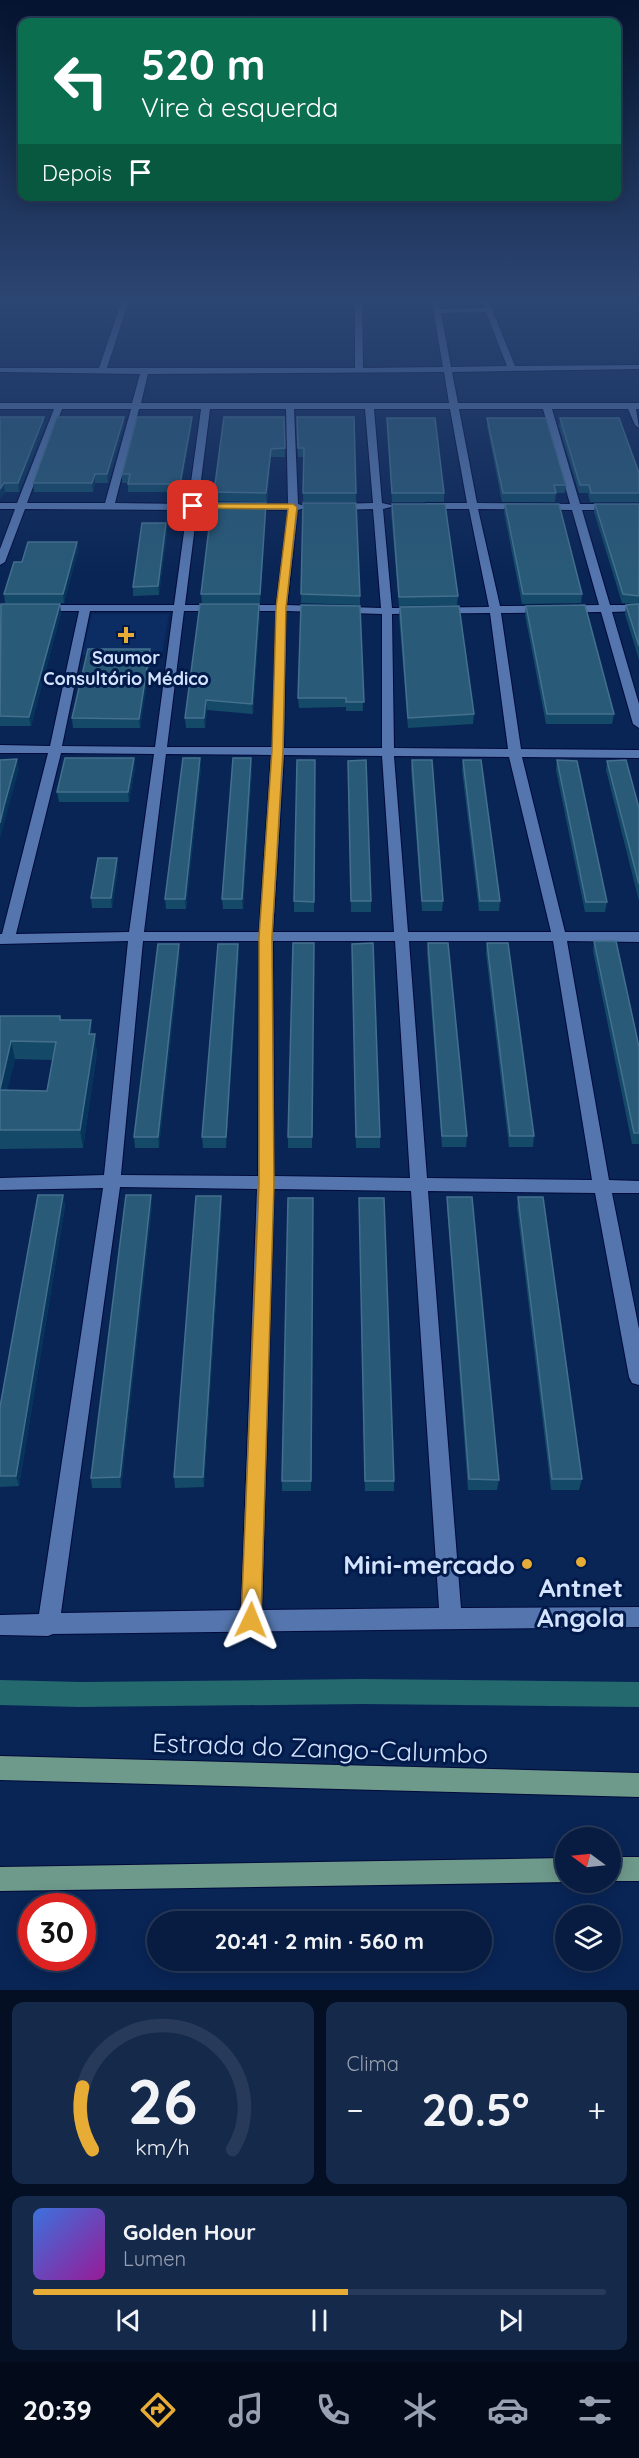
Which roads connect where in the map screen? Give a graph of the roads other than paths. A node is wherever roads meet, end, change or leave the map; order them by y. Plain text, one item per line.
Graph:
1 (139, 390) edge
2 (453, 390) edge
3 (135, 405) junction
4 (369, 405) junction
5 (0, 406) edge
6 (59, 406) junction
7 (206, 406) junction
8 (290, 406) junction
9 (456, 406) junction
10 (547, 406) junction
11 (635, 406) edge
12 (639, 425) edge
13 (0, 506) edge
14 (19, 506) junction
15 (109, 506) junction
16 (193, 506) junction
17 (380, 506) junction
18 (403, 506) edge
19 (415, 506) edge
20 (293, 507) junction
21 (473, 507) junction
22 (576, 507) junction
23 (639, 507) edge
24 (0, 562) edge
25 (0, 608) edge
26 (85, 608) junction
27 (179, 608) junction
28 (281, 608) junction
29 (606, 608) junction
30 (639, 608) edge
31 (495, 609) junction
32 (387, 611) junction
33 (639, 724) edge
34 (56, 747) junction
35 (0, 749) edge
36 (162, 749) junction
37 (278, 750) junction
38 (388, 752) junction
39 (515, 754) junction
40 (639, 754) edge
41 (136, 936) junction
42 (560, 936) junction
43 (266, 937) junction
44 (403, 937) junction
45 (639, 937) edge
46 (4, 939) edge
47 (112, 1181) junction
48 (0, 1184) edge
49 (266, 1184) junction
50 (419, 1185) junction
51 (603, 1187) junction
52 (639, 1187) edge
53 (639, 1377) edge
54 (639, 1617) edge
55 (451, 1619) junction
56 (251, 1620) junction
57 (0, 1625) edge
58 (48, 1626) junction
59 (0, 1768) edge
60 (639, 1785) edge
61 (621, 1869) edge
62 (639, 1869) edge
63 (555, 1870) edge
64 (0, 1879) edge

1 - 3 street
2 - 9 street
3 - 6 street
3 - 7 street
3 - 15 street
4 - 8 street
4 - 9 street
4 - 17 street
5 - 6 street
6 - 14 street
7 - 8 street
7 - 16 street
8 - 20 street
9 - 10 street
9 - 21 street
10 - 11 street
10 - 22 street
11 - 12 street
13 - 14 street
14 - 15 street
14 - 24 street
15 - 16 street
16 - 20 street
16 - 27 street
17 - 18 street
17 - 20 street
17 - 32 street
19 - 21 street
20 - 28 street
21 - 22 street
21 - 31 street
22 - 23 street
22 - 29 street
25 - 26 street
26 - 27 street
26 - 34 street
27 - 28 street
27 - 36 street
28 - 32 street
28 - 37 street
29 - 30 street
29 - 31 street
29 - 33 street
31 - 32 street
31 - 39 street
32 - 38 street
34 - 35 street
34 - 36 street
34 - 46 street
36 - 37 street
36 - 41 street
37 - 38 street
37 - 43 street
38 - 39 street
38 - 44 street
39 - 40 street
39 - 42 street
41 - 43 street
41 - 46 street
41 - 47 street
42 - 44 street
42 - 45 street
42 - 51 street
43 - 44 street
43 - 49 street
44 - 50 street
47 - 48 street
47 - 49 street
47 - 58 street
49 - 50 street
49 - 56 street
50 - 51 street
50 - 55 street
51 - 52 street
51 - 53 street
54 - 55 street
55 - 56 street
56 - 58 street
57 - 58 street
59 - 60 main road, Estrada do Zango-Calumbo
61 - 62 main road
63 - 64 main road

